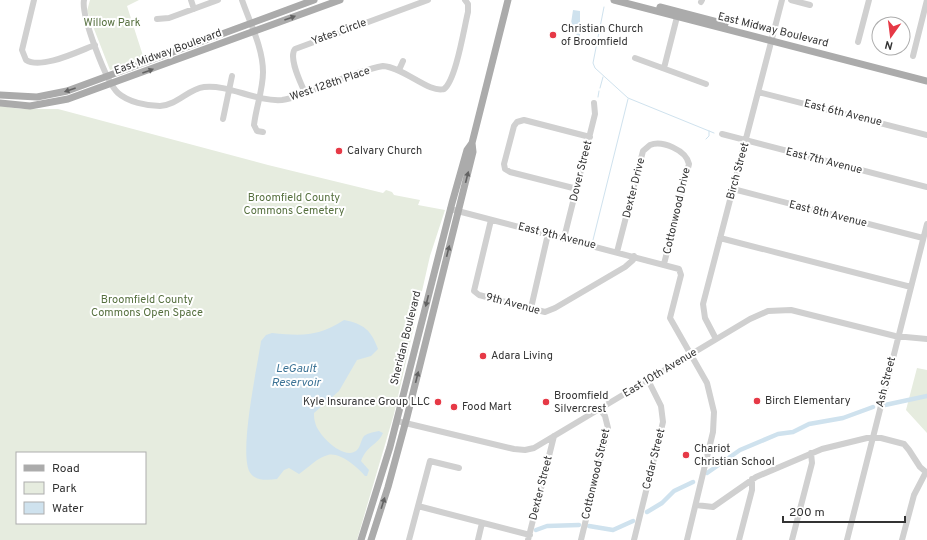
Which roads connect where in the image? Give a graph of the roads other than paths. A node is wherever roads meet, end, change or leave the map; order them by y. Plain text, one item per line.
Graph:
1 (34, 0) edge
2 (84, 0) edge
3 (191, 0) edge
4 (218, 0) edge
5 (242, 0) edge
6 (314, 0) edge
7 (340, 0) edge
8 (428, 0) edge
9 (508, 0) edge
10 (614, 0) edge
11 (632, 0) edge
12 (782, 0) edge
13 (791, 0) edge
14 (869, 0) edge
15 (927, 0) edge
16 (467, 1) edge
17 (411, 2) edge
18 (810, 5) dead end
19 (194, 9) junction
20 (678, 14) junction
21 (157, 19) dead end
22 (251, 23) junction
23 (254, 32) junction
24 (772, 39) junction
25 (858, 42) dead end
26 (95, 45) junction
27 (913, 56) dead end
28 (635, 58) dead end
29 (403, 62) dead end
30 (664, 68) junction
31 (400, 70) junction
32 (107, 76) junction
33 (232, 76) dead end
34 (927, 76) edge
35 (927, 81) edge
36 (111, 84) junction
37 (706, 84) dead end
38 (229, 91) junction
39 (758, 92) junction
40 (305, 93) junction
41 (0, 96) edge
42 (260, 98) junction
43 (0, 103) edge
44 (594, 103) dead end
45 (223, 120) dead end
46 (263, 132) dead end
47 (722, 134) dead end
48 (927, 135) edge
49 (590, 137) junction
50 (746, 140) junction
51 (472, 143) junction
52 (667, 146) joint
53 (927, 187) edge
54 (577, 189) junction
55 (733, 189) junction
56 (450, 209) junction
57 (458, 211) junction
58 (492, 220) junction
59 (927, 224) edge
60 (548, 234) junction
61 (564, 238) junction
62 (720, 238) junction
63 (923, 238) junction
64 (618, 252) junction
65 (634, 256) junction
66 (664, 264) junction
67 (910, 287) junction
68 (531, 308) junction
69 (898, 336) junction
70 (716, 339) junction
71 (927, 339) edge
72 (691, 354) junction
73 (648, 380) junction
74 (600, 409) junction
75 (397, 421) junction
76 (405, 423) junction
77 (554, 436) junction
78 (872, 437) junction
79 (811, 453) junction
80 (458, 468) dead end
81 (926, 472) edge
82 (752, 479) junction
83 (696, 505) junction
84 (418, 506) junction
85 (482, 523) junction
86 (529, 537) edge
87 (362, 540) edge
88 (371, 540) edge
89 (411, 540) edge
90 (478, 540) edge
91 (581, 540) edge
92 (634, 540) edge
93 (687, 540) edge
94 (740, 540) edge
95 (792, 540) edge
96 (847, 540) edge
97 (902, 540) edge

1 - 26 street
2 - 26 street
3 - 19 street
4 - 19 street
5 - 22 street
6 - 22 main road, East Midway Boulevard
23 -> 7 main road, East Midway Boulevard
8 - 17 street, Yates Circle
9 - 51 main road, Sheridan Boulevard
10 - 20 main road, East Midway Boulevard
11 - 20 main road, East Midway Boulevard
12 - 24 street, Birch Street
13 - 18 street
14 - 25 street
15 - 27 street
16 - 31 street, West 128th Place
17 - 40 street, Yates Circle
19 - 21 street
20 - 24 main road, East Midway Boulevard
20 - 30 street
22 - 23 street
22 - 32 main road, East Midway Boulevard
36 -> 23 main road, East Midway Boulevard
23 - 42 street
24 - 34 main road, East Midway Boulevard
24 - 35 main road, East Midway Boulevard
24 - 39 street, Birch Street
26 - 32 street
28 - 30 street
29 - 31 street
30 - 37 street
31 - 40 street, West 128th Place
32 - 36 street
32 -> 41 main road, East Midway Boulevard
33 - 38 street
36 - 38 street, West 128th Place
36 - 43 main road, East Midway Boulevard
38 - 42 street, West 128th Place
38 - 45 street
39 - 48 street, East 6th Avenue
39 - 50 street, Birch Street
40 - 42 street, West 128th Place
42 - 46 street
44 - 49 street, Dover Street
47 - 50 street, East 7th Avenue
49 - 54 street, Dover Street
49 - 54 street
50 - 53 street, East 7th Avenue
50 - 55 street, Birch Street
51 - 56 main road, Sheridan Boulevard
57 -> 51 main road, Sheridan Boulevard
52 - 64 street, Dexter Drive
52 - 66 street, Cottonwood Drive
54 - 61 street, Dover Street
55 - 62 street, Birch Street
55 - 63 street, East 8th Avenue
56 - 57 street, East 9th Avenue
56 -> 75 main road, Sheridan Boulevard
57 - 58 street, East 9th Avenue
76 -> 57 main road, Sheridan Boulevard
58 - 60 street, East 9th Avenue
58 - 68 street, 9th Avenue
59 - 63 street, Ash Street
60 - 61 street, East 9th Avenue
60 - 68 street
61 - 64 street, East 9th Avenue
62 - 67 street
62 - 70 street, Birch Street
63 - 67 street, Ash Street
64 - 65 street, East 9th Avenue
65 - 66 street, East 9th Avenue
65 - 68 street, 9th Avenue
66 - 72 street, East 9th Avenue
67 - 69 street, Ash Street
69 - 70 street, East 10th Avenue
69 - 71 street, East 10th Avenue
69 - 78 street, Ash Street
70 - 72 street, East 10th Avenue
72 - 73 street, East 10th Avenue
72 - 83 street
73 - 74 street, East 10th Avenue
73 - 92 street, Cedar Street
74 - 77 street, East 10th Avenue
74 - 91 street, Cottonwood Street
75 - 76 street, East 10th Avenue
75 - 87 main road, Sheridan Boulevard
76 - 77 street, East 10th Avenue
88 -> 76 main road, Sheridan Boulevard
77 - 86 street, Dexter Street
78 - 79 street
78 - 81 street
78 - 96 street, Ash Street
79 - 82 street
79 - 95 street
80 - 84 street
81 - 97 street
82 - 83 street
82 - 94 street
83 - 93 street
84 - 85 street
84 - 89 street
85 - 86 street
85 - 90 street

